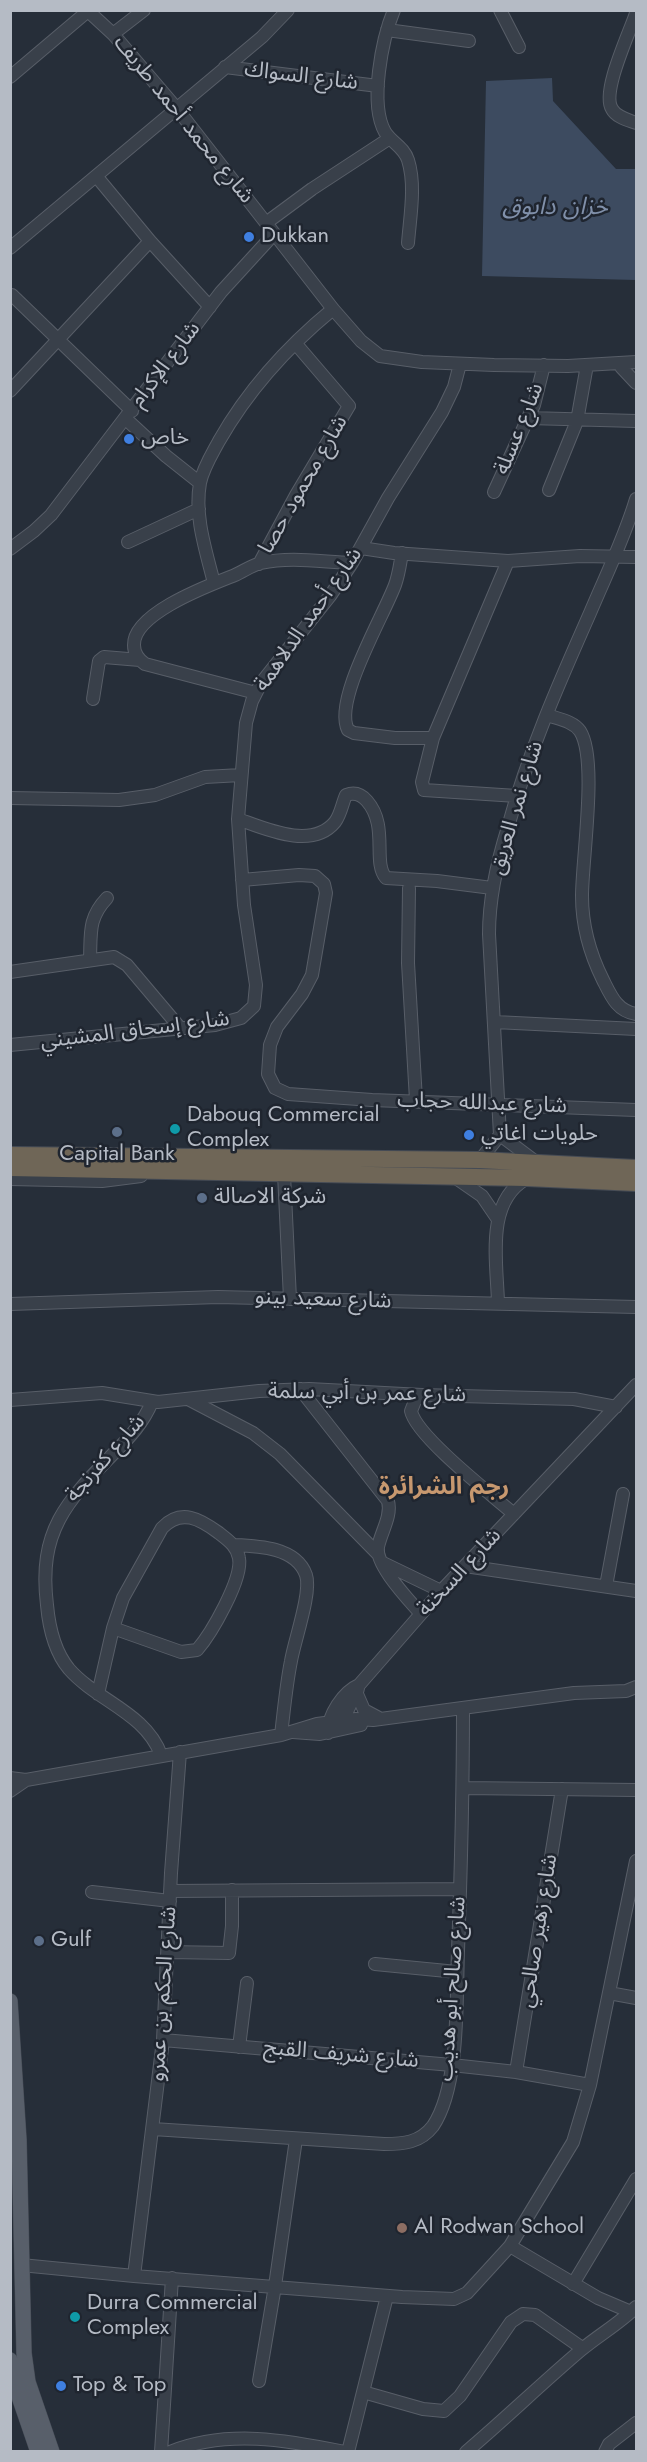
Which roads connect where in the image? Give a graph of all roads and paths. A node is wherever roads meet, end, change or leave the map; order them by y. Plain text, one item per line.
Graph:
1 (144, 10) edge
2 (394, 10) edge
3 (500, 10) edge
4 (88, 11) edge
5 (636, 13) edge
6 (282, 14) edge
7 (387, 30) junction
8 (113, 34) junction
9 (632, 38) edge
10 (469, 41) dead end
11 (519, 47) dead end
12 (225, 67) junction
13 (10, 77) edge
14 (378, 86) junction
15 (178, 110) junction
16 (636, 123) edge
17 (390, 138) junction
18 (97, 177) junction
19 (266, 223) junction
20 (274, 234) junction
21 (150, 241) junction
22 (408, 243) dead end
23 (10, 248) edge
24 (12, 295) dead end
25 (210, 307) junction
26 (333, 309) junction
27 (58, 341) junction
28 (296, 344) junction
29 (636, 362) edge
30 (460, 364) junction
31 (544, 365) junction
32 (588, 365) junction
33 (617, 365) junction
34 (636, 368) edge
35 (636, 383) edge
36 (10, 391) edge
37 (129, 415) junction
38 (529, 418) junction
39 (577, 421) junction
40 (636, 421) edge
41 (200, 483) junction
42 (549, 490) dead end
43 (494, 492) dead end
44 (636, 499) edge
45 (199, 508) junction
46 (128, 542) dead end
47 (362, 548) junction
48 (10, 549) edge
49 (402, 553) junction
50 (616, 557) junction
51 (636, 557) edge
52 (508, 561) junction
53 (352, 563) junction
54 (259, 564) junction
55 (214, 583) junction
56 (140, 660) junction
57 (256, 693) junction
58 (93, 699) dead end
59 (547, 715) junction
60 (433, 738) junction
61 (241, 775) junction
62 (517, 796) junction
63 (10, 798) edge
64 (238, 819) junction
65 (242, 880) junction
66 (409, 888) dead end
67 (492, 888) junction
68 (107, 898) dead end
69 (90, 959) junction
70 (10, 972) edge
71 (254, 1006) joint
72 (636, 1014) edge
73 (495, 1022) junction
74 (181, 1029) junction
75 (636, 1029) edge
76 (10, 1045) edge
77 (416, 1100) junction
78 (498, 1103) junction
79 (636, 1110) edge
80 (500, 1135) junction
81 (10, 1147) edge
82 (10, 1155) edge
83 (149, 1157) junction
84 (480, 1160) junction
85 (536, 1162) junction
86 (10, 1168) edge
87 (636, 1168) edge
88 (166, 1171) junction
89 (284, 1174) junction
90 (453, 1177) junction
91 (527, 1178) junction
92 (10, 1179) edge
93 (636, 1183) edge
94 (497, 1218) junction
95 (290, 1299) junction
96 (498, 1303) junction
97 (10, 1304) edge
98 (636, 1307) edge
99 (636, 1385) edge
100 (300, 1389) junction
101 (422, 1395) junction
102 (187, 1399) junction
103 (10, 1400) edge
104 (153, 1402) junction
105 (616, 1407) junction
106 (623, 1494) dead end
107 (514, 1514) junction
108 (233, 1545) junction
109 (379, 1558) junction
110 (465, 1566) junction
111 (606, 1586) junction
112 (441, 1591) junction
113 (636, 1591) edge
114 (421, 1614) junction
115 (113, 1628) junction
116 (358, 1689) junction
117 (633, 1691) edge
118 (98, 1694) junction
119 (463, 1708) junction
120 (377, 1719) junction
121 (331, 1726) junction
122 (287, 1734) junction
123 (180, 1752) junction
124 (161, 1755) junction
125 (10, 1778) edge
126 (26, 1780) junction
127 (463, 1788) junction
128 (562, 1789) junction
129 (636, 1790) edge
130 (10, 1791) edge
131 (636, 1861) edge
132 (460, 1889) junction
133 (232, 1890) junction
134 (92, 1892) dead end
135 (170, 1896) junction
136 (168, 1952) junction
137 (375, 1964) dead end
138 (457, 1972) junction
139 (247, 1983) dead end
140 (609, 1993) junction
141 (636, 1998) edge
142 (10, 2001) edge
143 (163, 2040) junction
144 (239, 2047) junction
145 (452, 2065) junction
146 (13, 2069) edge
147 (516, 2072) junction
148 (590, 2085) junction
149 (14, 2090) edge
150 (153, 2129) junction
151 (296, 2139) junction
152 (636, 2179) edge
153 (510, 2246) junction
154 (21, 2265) junction
155 (134, 2276) junction
156 (172, 2278) junction
157 (573, 2284) junction
158 (275, 2286) junction
159 (387, 2296) junction
160 (634, 2310) edge
161 (582, 2348) junction
162 (10, 2360) edge
163 (259, 2381) dead end
164 (363, 2392) junction
165 (636, 2423) edge
166 (271, 2445) edge
167 (480, 2446) edge
168 (38, 2451) edge
169 (52, 2451) edge
170 (161, 2451) edge
171 (170, 2451) edge
172 (347, 2451) edge
173 (466, 2451) edge
174 (605, 2451) edge

1 - 8 street
2 - 7 street
3 - 11 street
4 - 8 street, شارع محمد أحمد طريف
4 - 13 street
5 - 9 street
6 - 12 street
7 - 10 street
7 - 14 street
8 - 15 street, شارع محمد أحمد طريف
9 - 16 street
12 - 14 street, شارع السواك
12 - 15 street
14 - 17 street
15 - 18 street
15 - 19 street, شارع محمد أحمد طريف
17 - 19 street
17 - 22 street
18 - 21 street
18 - 23 street
19 - 20 street, شارع محمد أحمد طريف
20 - 25 street, شارع الإكرام
20 - 26 street, شارع محمد أحمد طريف
21 - 25 street
21 - 27 street
24 - 27 street
25 - 37 street, شارع الإكرام
26 - 28 street
26 - 30 street, شارع محمد أحمد طريف
27 - 36 street
27 - 37 street
28 - 41 street
28 - 54 street, شارع محمود حصا
29 - 33 street, شارع محمد أحمد طريف
30 - 31 street, شارع محمد أحمد طريف
30 - 47 street, شارع أحمد الدلاهمة
31 - 32 street, شارع محمد أحمد طريف
31 - 38 street, شارع عسلة
32 - 33 street, شارع محمد أحمد طريف
32 - 39 street
33 - 34 street, شارع محمد أحمد طريف
33 - 35 street
37 - 41 street
37 - 48 street, شارع الإكرام
38 - 39 street
38 - 43 street, شارع عسلة
39 - 40 street
39 - 42 street
41 - 45 street
44 - 50 street, شارع نمر العريق
45 - 46 street
45 - 55 street
47 - 49 street
47 - 53 street, شارع أحمد الدلاهمة
49 - 52 street
49 - 60 street
50 - 51 street
50 - 52 street
50 - 59 street, شارع نمر العريق
52 - 60 street
53 - 54 street
53 - 57 street, شارع أحمد الدلاهمة
54 - 55 street
55 - 56 street
56 - 57 street
56 - 58 street
57 - 61 street, شارع أحمد الدلاهمة
59 - 62 street, شارع نمر العريق
59 - 72 street
60 - 62 street
61 - 63 street
61 - 64 street, شارع أحمد الدلاهمة
62 - 67 street, شارع نمر العريق
64 - 65 street, شارع أحمد الدلاهمة
64 - 67 street
65 - 71 street, شارع أحمد الدلاهمة
65 - 77 street, شارع عبدالله حجاب
66 - 77 street
67 - 73 street, شارع نمر العريق
68 - 69 street
69 - 70 street
69 - 74 street
71 - 74 street, شارع إسحاق المشيني
73 - 75 street
73 - 78 street, شارع نمر العريق
74 - 76 street, شارع إسحاق المشيني
77 - 78 street, شارع عبدالله حجاب
78 - 79 street, شارع عبدالله حجاب
78 - 80 street, شارع نمر العريق
80 - 84 street
80 - 85 street
81 - 83 street
82 - 83 highway
83 - 84 highway
84 - 85 highway
85 - 87 highway
86 - 88 highway
88 - 89 highway
88 - 92 street
89 - 90 highway
89 - 95 street
90 - 91 highway
90 - 94 street
91 - 93 highway
91 - 94 street
94 - 96 street
95 - 96 street, شارع سعيد بينو
95 - 97 street, شارع سعيد بينو
96 - 98 street, شارع سعيد بينو
99 - 105 street, شارع السخنة
100 - 101 street, شارع عمر بن أبي سلمة
100 - 102 street, شارع عمر بن أبي سلمة
100 - 109 street
101 - 105 street, شارع عمر بن أبي سلمة
101 - 107 street
102 - 104 street, شارع عمر بن أبي سلمة
102 - 109 street
103 - 104 street, شارع عمر بن أبي سلمة
104 - 118 street, شارع كفرنجة
105 - 107 street, شارع السخنة
106 - 111 street
107 - 110 street, شارع السخنة
108 - 115 street
108 - 115 street
108 - 122 street
109 - 112 street
109 - 114 street
110 - 111 street
110 - 112 street, شارع السخنة
111 - 113 street
112 - 114 street, شارع السخنة
114 - 116 street, شارع السخنة
115 - 118 street
116 - 120 street
116 - 121 street, شارع السخنة
116 - 121 street, شارع السخنة
117 - 119 street
118 - 124 street, شارع كفرنجة
119 - 120 street
119 - 127 street, شارع صالح أبو هديب
120 - 121 street
121 - 122 street
122 - 123 street
123 - 124 street
123 - 135 street
124 - 126 street
125 - 126 street
126 - 130 street
127 - 128 street
127 - 132 street, شارع صالح أبو هديب
128 - 129 street
128 - 147 street, شارع زهير صالحي
131 - 140 street
132 - 133 street, شارع الحكم بن عمرو
132 - 138 street, شارع صالح أبو هديب
133 - 135 street, شارع الحكم بن عمرو
133 - 136 street
134 - 135 street
135 - 136 street, شارع الحكم بن عمرو
136 - 143 street, شارع الحكم بن عمرو
137 - 138 street
138 - 145 street, شارع صالح أبو هديب
139 - 144 street
140 - 141 street
140 - 148 street
142 - 146 main road
143 - 144 street, شارع شريف القبج
143 - 150 street, شارع الحكم بن عمرو
144 - 145 street, شارع شريف القبج
145 - 147 street, شارع شريف القبج
145 - 151 street, شارع صالح أبو هديب
146 - 149 main road
147 - 148 street, شارع شريف القبج
148 - 153 street
149 - 154 main road
150 - 151 street, شارع صالح أبو هديب
150 - 155 street, شارع الحكم بن عمرو
151 - 158 street
152 - 157 street
153 - 157 street
153 - 159 street
154 - 155 street
154 - 169 main road
155 - 156 street
156 - 158 street
156 - 170 street
157 - 160 street
158 - 159 street
158 - 163 street
159 - 164 street
160 - 161 street
161 - 164 street
161 - 167 street
162 - 168 main road
164 - 172 street
165 - 174 street
166 - 171 street
166 - 172 street
167 - 173 street

